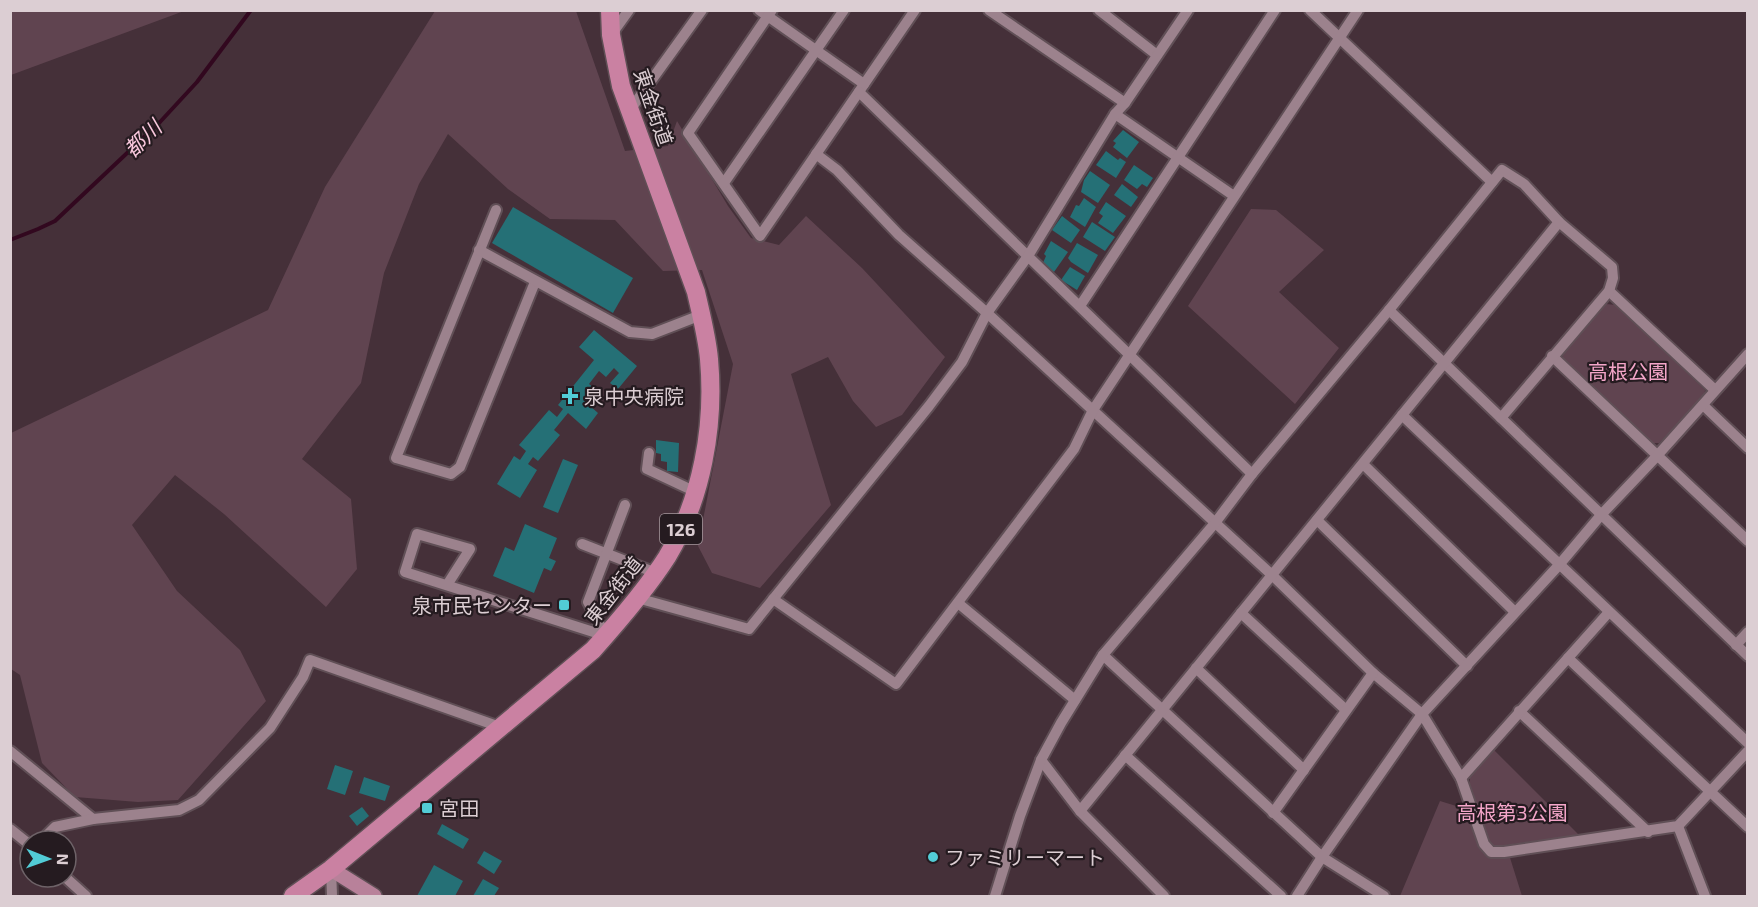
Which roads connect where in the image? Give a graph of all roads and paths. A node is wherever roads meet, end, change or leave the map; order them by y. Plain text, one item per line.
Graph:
1 (610, 10) edge
2 (629, 10) edge
3 (702, 10) edge
4 (844, 10) edge
5 (915, 10) edge
6 (989, 10) edge
7 (1099, 10) edge
8 (1188, 10) edge
9 (1275, 10) edge
10 (1310, 10) edge
11 (1358, 10) edge
12 (766, 13) edge
13 (611, 35) junction
14 (1339, 37) junction
15 (817, 51) junction
16 (1157, 55) junction
17 (862, 88) junction
18 (1125, 103) junction
19 (630, 110) junction
20 (1115, 114) junction
21 (816, 154) junction
22 (1178, 156) junction
23 (1492, 182) junction
24 (724, 183) junction
25 (1234, 196) junction
26 (496, 210) dead end
27 (1559, 222) junction
28 (479, 250) junction
29 (1028, 256) junction
30 (535, 282) junction
31 (1609, 291) junction
32 (1080, 306) junction
33 (1389, 310) junction
34 (987, 313) junction
35 (701, 315) junction
36 (1748, 354) edge
37 (1131, 356) junction
38 (1552, 356) junction
39 (1444, 363) junction
40 (1715, 390) junction
41 (1703, 405) junction
42 (1093, 410) junction
43 (1402, 415) junction
44 (1501, 418) junction
45 (1748, 448) edge
46 (649, 453) dead end
47 (1656, 457) junction
48 (1363, 464) junction
49 (1252, 474) junction
50 (696, 492) junction
51 (625, 505) dead end
52 (1602, 515) junction
53 (1317, 520) junction
54 (1215, 523) junction
55 (1748, 541) edge
56 (582, 544) dead end
57 (606, 554) junction
58 (1559, 565) junction
59 (656, 573) junction
60 (1272, 575) junction
61 (447, 585) junction
62 (637, 598) junction
63 (773, 599) junction
64 (958, 603) junction
65 (1515, 612) junction
66 (1609, 612) junction
67 (1241, 613) junction
68 (1748, 632) edge
69 (606, 636) junction
70 (1736, 645) junction
71 (1103, 655) junction
72 (1748, 656) edge
73 (1568, 658) junction
74 (1467, 666) junction
75 (1196, 668) junction
76 (1373, 673) junction
77 (1076, 700) junction
78 (1163, 709) junction
79 (1346, 710) junction
80 (1519, 711) junction
81 (1422, 714) junction
82 (500, 727) junction
83 (1748, 743) edge
84 (10, 751) edge
85 (1748, 751) edge
86 (1125, 755) junction
87 (1041, 760) junction
88 (1304, 770) junction
89 (1461, 778) junction
90 (1709, 792) junction
91 (1080, 811) junction
92 (1272, 813) junction
93 (93, 819) junction
94 (1677, 826) junction
95 (1748, 827) edge
96 (53, 829) edge
97 (1648, 832) junction
98 (1322, 857) junction
99 (331, 869) junction
100 (293, 897) edge
101 (332, 897) edge
102 (374, 897) edge
103 (995, 897) edge
104 (1164, 897) edge
105 (1281, 897) edge
106 (1297, 897) edge
107 (1384, 897) edge
108 (1705, 897) edge

1 - 13 highway, 東金街道 / 126
2 - 13 street
3 - 19 street
4 - 15 street
5 - 17 street
6 - 18 street
7 - 16 street
8 - 16 street
9 - 22 street
10 - 14 street
11 - 14 street
12 - 15 street
12 - 24 street
13 - 19 highway, 東金街道 / 126
14 - 23 street
14 - 25 street
15 - 17 street
15 - 24 street
16 - 18 street
17 - 21 street
17 - 29 street
18 - 20 street
19 - 35 highway, 東金街道 / 126
20 - 22 street
20 - 29 street
21 - 24 street
21 - 34 street
22 - 25 street
22 - 32 street
23 - 27 street
23 - 33 street
25 - 37 street
26 - 28 street
27 - 31 street
27 - 39 street
28 - 30 street
28 - 30 street
29 - 32 street
29 - 34 street
30 - 35 street
31 - 38 street
31 - 40 street
32 - 37 street
33 - 39 street
33 - 49 street
34 - 42 street
34 - 63 street
35 - 50 highway, 東金街道 / 126
36 - 40 street
37 - 42 street
37 - 49 street
38 - 44 street
38 - 47 street
39 - 43 street
39 - 44 street
40 - 41 street
41 - 45 street
41 - 47 street
42 - 54 street
42 - 64 street
43 - 48 street
43 - 58 street
44 - 52 street
46 - 50 street
47 - 52 street
47 - 55 street
48 - 53 street
48 - 65 street
49 - 54 street
50 - 59 highway, 東金街道 / 126
51 - 57 street
52 - 58 street
52 - 70 street
53 - 60 street
53 - 74 street
54 - 60 street
54 - 71 street
56 - 57 street
57 - 59 street
57 - 69 street
58 - 65 street
58 - 66 street
59 - 62 highway, 東金街道 / 126
60 - 67 street
60 - 76 street
61 - 61 street
61 - 69 street
62 - 63 street
62 - 69 highway, 東金街道 / 126
63 - 64 street
64 - 77 street
65 - 74 street
66 - 73 street
66 - 83 street
67 - 75 street
67 - 79 street
68 - 70 street
69 - 82 highway, 東金街道 / 126
70 - 72 street
71 - 77 street
71 - 78 street
73 - 80 street
73 - 90 street
74 - 81 street
75 - 78 street
75 - 88 street
76 - 79 street
76 - 81 street
77 - 87 street
78 - 86 street
78 - 92 street
79 - 88 street
80 - 89 street
80 - 97 street
81 - 89 street
81 - 98 street
82 - 93 street
82 - 99 highway, 東金街道 / 126
84 - 93 street
85 - 90 street
86 - 91 street
86 - 105 street
87 - 91 street
87 - 103 street
88 - 92 street
89 - 97 street
90 - 94 street
90 - 95 street
91 - 104 street
92 - 98 street
93 - 96 street
94 - 97 street
94 - 108 street
98 - 106 street
98 - 107 street
99 - 100 highway, 東金街道 / 126
99 - 101 street
99 - 102 main road

